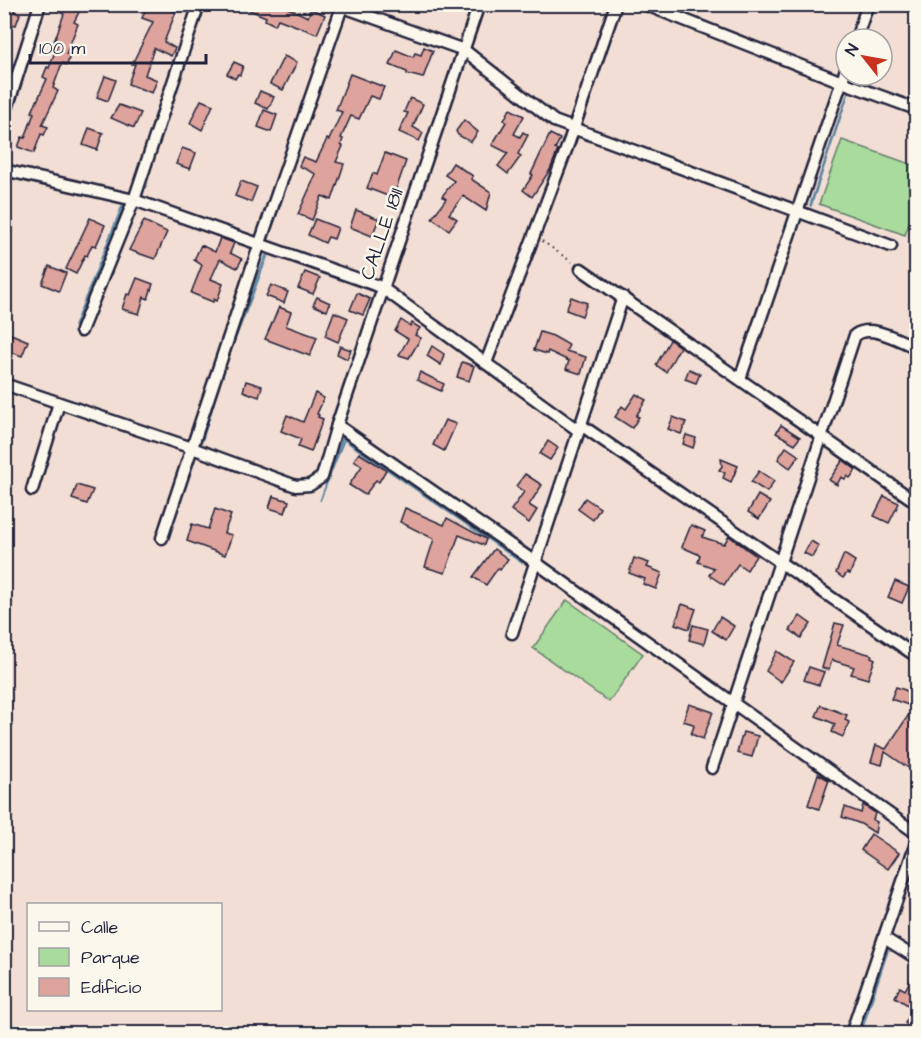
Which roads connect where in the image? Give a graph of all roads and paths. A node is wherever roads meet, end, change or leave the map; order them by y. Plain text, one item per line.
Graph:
1 (40, 4) edge
2 (199, 4) edge
3 (479, 4) edge
4 (616, 4) edge
5 (644, 4) edge
6 (868, 4) edge
7 (340, 5) edge
8 (860, 27) edge
9 (464, 50) junction
10 (834, 79) edge
11 (840, 87) edge
12 (856, 87) edge
13 (916, 109) edge
14 (4, 118) edge
15 (574, 128) junction
16 (4, 170) edge
17 (134, 200) junction
18 (798, 211) junction
19 (535, 236) junction
20 (260, 243) junction
21 (891, 246) dead end
22 (581, 269) joint
23 (383, 288) junction
24 (623, 297) junction
25 (81, 331) dead end
26 (916, 347) edge
27 (486, 363) junction
28 (740, 379) junction
29 (4, 384) edge
30 (59, 403) junction
31 (337, 425) junction
32 (580, 428) junction
33 (821, 435) junction
34 (192, 448) junction
35 (32, 490) dead end
36 (916, 502) edge
37 (162, 538) dead end
38 (535, 562) junction
39 (780, 562) junction
40 (512, 633) dead end
41 (916, 656) edge
42 (734, 702) junction
43 (712, 768) dead end
44 (916, 833) edge
45 (916, 843) edge
46 (884, 938) junction
47 (916, 958) edge
48 (851, 1034) edge

1 - 14 street
2 - 17 street
3 - 9 street, CALLE 1811
4 - 15 street
5 - 10 street
6 - 8 street
7 - 9 street
7 - 20 street
9 - 15 street
9 - 23 street, CALLE 1811
11 - 18 street
12 - 13 street
15 - 18 street
15 - 19 street
16 - 17 street
17 - 20 street
17 - 25 street
18 - 21 street
18 - 28 street
19 - 22 path
19 - 27 street
20 - 23 street
20 - 34 street
22 - 24 street
23 - 27 street
23 - 31 street, CALLE 1811
24 - 28 street
24 - 32 street
26 - 33 street
27 - 32 street
28 - 33 street
29 - 30 street
30 - 34 street
30 - 35 street
31 - 34 street, CALLE 1811
31 - 38 street
32 - 38 street
32 - 39 street
33 - 36 street
33 - 39 street
34 - 37 street
38 - 40 street
38 - 42 street
39 - 41 street
39 - 42 street
42 - 43 street
42 - 44 street
45 - 46 street
46 - 47 street
46 - 48 street

